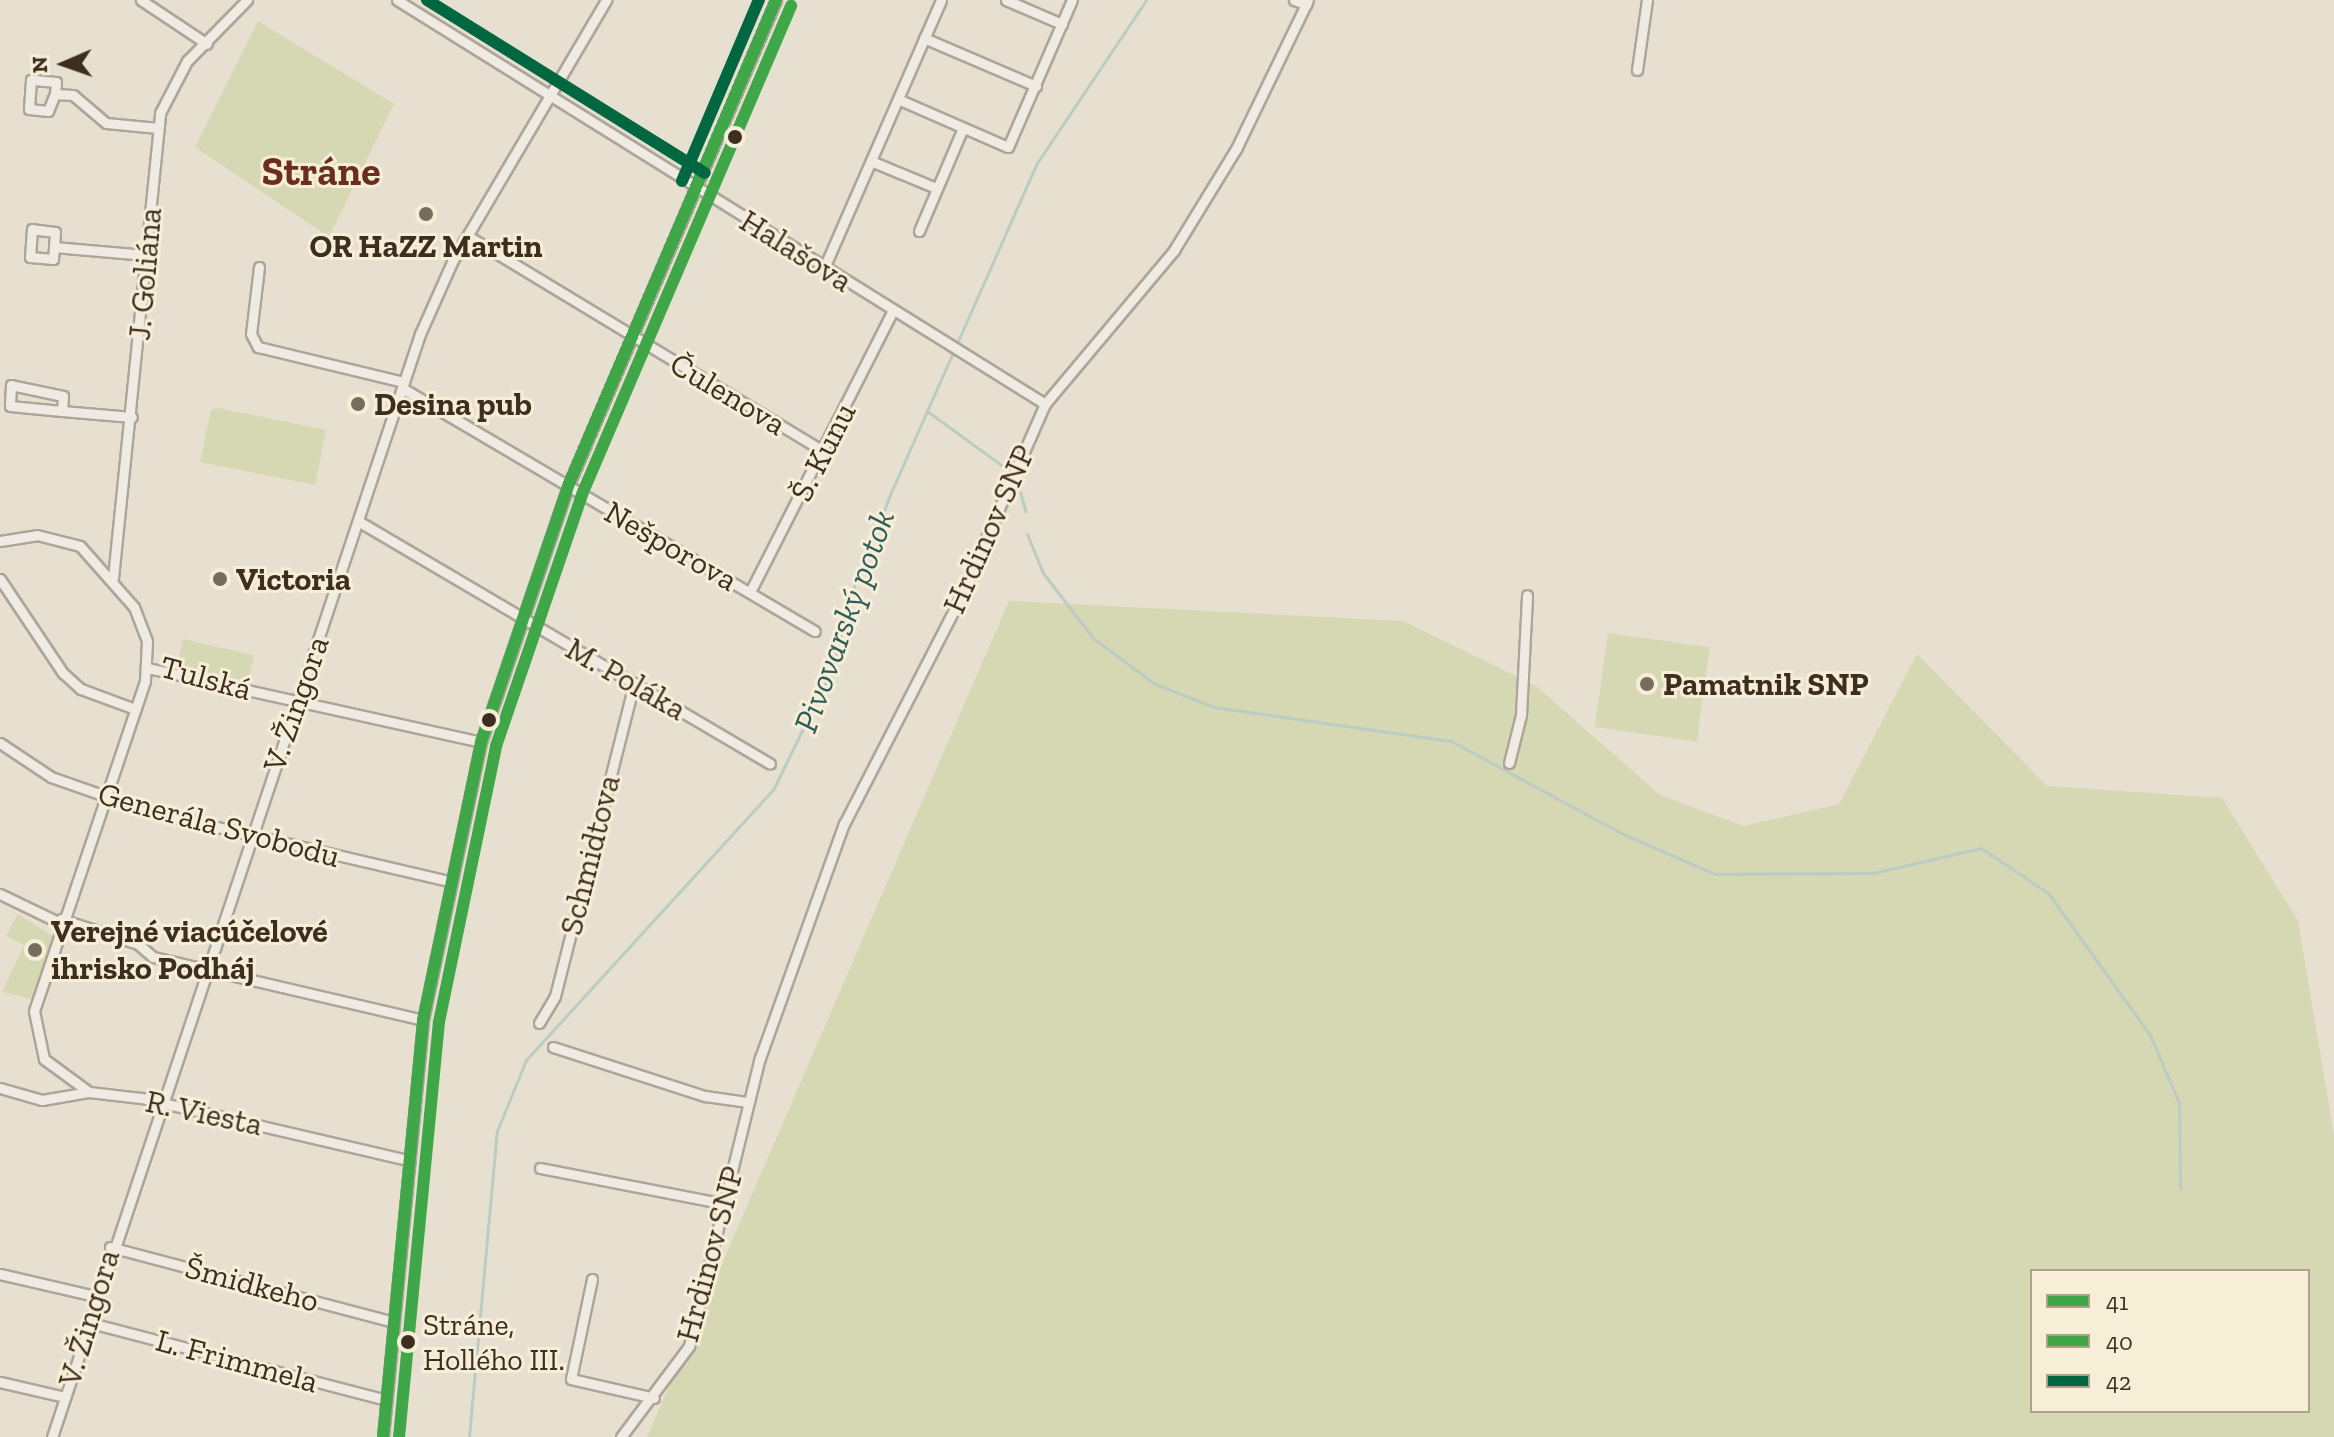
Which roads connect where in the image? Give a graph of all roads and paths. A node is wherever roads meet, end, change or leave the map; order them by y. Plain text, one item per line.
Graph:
1 (141, 0) edge
2 (247, 0) edge
3 (397, 0) edge
4 (606, 0) edge
5 (776, 0) edge
6 (941, 0) edge
7 (1006, 0) edge
8 (1072, 0) edge
9 (1294, 0) edge
10 (1647, 0) edge
11 (1307, 2) edge
12 (1062, 24) junction
13 (924, 38) junction
14 (207, 44) junction
15 (1637, 70) dead end
16 (1036, 86) junction
17 (55, 94) dead end
18 (550, 95) junction
19 (898, 99) junction
20 (158, 128) junction
21 (963, 128) junction
22 (871, 161) junction
23 (697, 187) junction
24 (936, 188) junction
25 (919, 231) dead end
26 (468, 236) junction
27 (54, 247) dead end
28 (146, 255) junction
29 (259, 267) dead end
30 (824, 268) junction
31 (893, 310) junction
32 (632, 336) junction
33 (403, 385) junction
34 (1045, 404) junction
35 (62, 411) junction
36 (132, 417) junction
37 (825, 452) junction
38 (568, 486) junction
39 (358, 521) junction
40 (0, 541) edge
41 (113, 578) junction
42 (0, 579) edge
43 (750, 592) junction
44 (1527, 595) dead end
45 (519, 616) junction
46 (815, 631) dead end
47 (148, 668) junction
48 (634, 683) junction
49 (297, 701) junction
50 (135, 709) junction
51 (481, 742) junction
52 (0, 743) edge
53 (1509, 763) dead end
54 (770, 764) dead end
55 (103, 796) junction
56 (251, 836) junction
57 (448, 881) junction
58 (0, 894) edge
59 (60, 921) junction
60 (205, 970) junction
61 (423, 1020) junction
62 (539, 1023) dead end
63 (553, 1047) dead end
64 (0, 1088) edge
65 (89, 1092) junction
66 (160, 1102) junction
67 (747, 1102) junction
68 (408, 1160) junction
69 (540, 1168) dead end
70 (726, 1204) junction
71 (110, 1247) junction
72 (0, 1274) edge
73 (592, 1279) dead end
74 (95, 1296) junction
75 (87, 1322) junction
76 (394, 1322) junction
77 (0, 1382) edge
78 (65, 1397) junction
79 (654, 1398) junction
80 (387, 1400) junction
81 (52, 1437) edge
82 (383, 1437) edge
83 (621, 1437) edge

1 - 14 street
2 - 14 street, J. Goliána
3 - 18 street, Halašova
4 - 18 street, V. Žingora
5 - 23 street
6 - 13 street
7 - 12 street
8 - 12 street
9 - 11 street
10 - 15 street
11 - 34 street, Hrdinov SNP
12 - 16 street
13 - 16 street
13 - 19 street
14 - 20 street, J. Goliána
16 - 21 street
17 - 20 street
18 - 23 street, Halašova
18 - 26 street, V. Žingora
19 - 21 street
19 - 22 street
20 - 28 street, J. Goliána
21 - 24 street
22 - 24 street
22 - 30 street
23 - 30 street, Halašova
23 - 32 street
24 - 25 street
26 - 32 street, Čulenova
26 - 33 street, V. Žingora
27 - 28 street
28 - 36 street, J. Goliána
29 - 33 street, Nešporova
30 - 31 street, Halašova
31 - 34 street, Halašova
31 - 37 street, Š. Kunu
32 - 37 street, Čulenova
32 - 38 street
33 - 38 street, Nešporova
33 - 39 street, V. Žingora
34 - 67 street, Hrdinov SNP
35 - 35 street
35 - 36 street
36 - 41 street, J. Goliána
37 - 43 street, Š. Kunu
38 - 43 street, Nešporova
38 - 45 street
39 - 45 street, M. Poláka
39 - 49 street, V. Žingora
40 - 41 street, Tulská
41 - 47 street, Tulská
42 - 50 street, Tulská
43 - 46 street, Nešporova
44 - 53 street
45 - 48 street, M. Poláka
45 - 51 street
47 - 49 street, Tulská
47 - 50 street
48 - 54 street, M. Poláka
48 - 62 street, Schmidtova
49 - 51 street, Tulská
49 - 56 street, V. Žingora
50 - 55 street
51 - 57 street
52 - 55 street, Generála Svobodu
55 - 56 street, Generála Svobodu
55 - 59 street
56 - 57 street, Generála Svobodu
56 - 60 street, V. Žingora
57 - 61 street
58 - 59 street
59 - 60 street
59 - 65 street
60 - 61 street
60 - 66 street, V. Žingora
61 - 68 street
63 - 67 street
64 - 65 street, R. Viesta
65 - 66 street, R. Viesta
66 - 68 street, R. Viesta
66 - 71 street, V. Žingora
67 - 70 street, Hrdinov SNP
68 - 76 street
69 - 70 street
70 - 79 street, Hrdinov SNP
71 - 74 street, V. Žingora
71 - 76 street, Šmidkeho
72 - 74 street
73 - 79 street
74 - 75 street, V. Žingora
75 - 78 street, V. Žingora
75 - 80 street, L. Frimmela
76 - 80 street
77 - 78 street
78 - 81 street, V. Žingora
79 - 83 street, Hrdinov SNP
80 - 82 street

